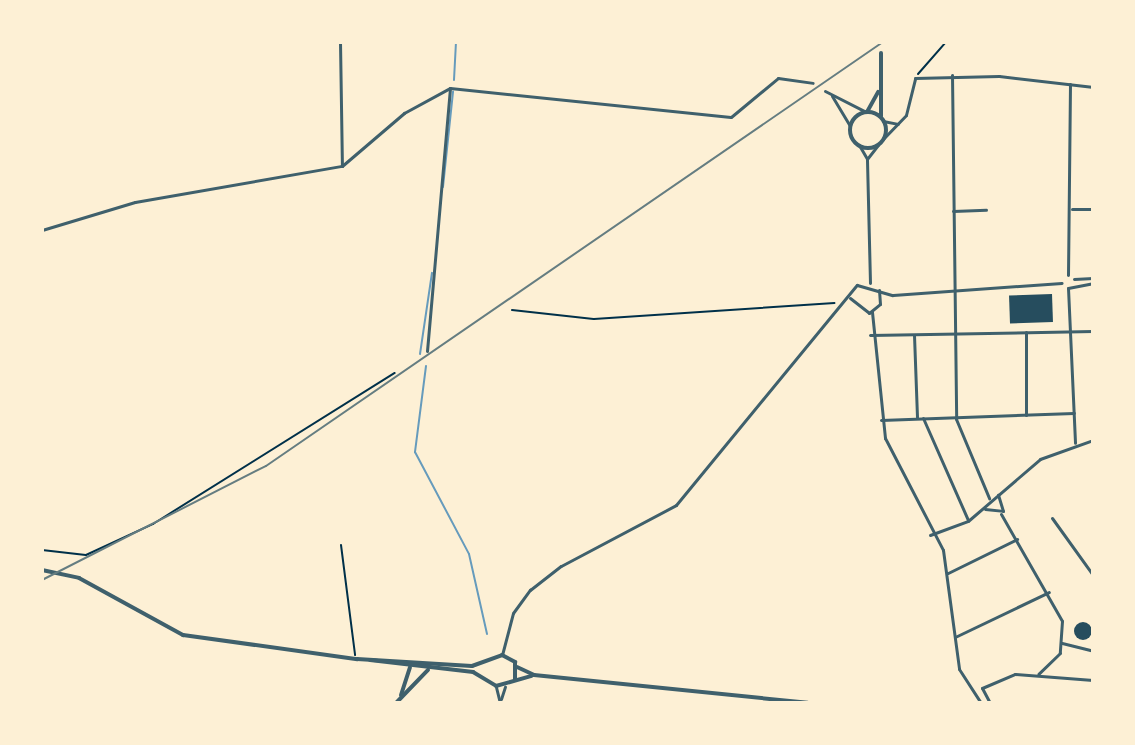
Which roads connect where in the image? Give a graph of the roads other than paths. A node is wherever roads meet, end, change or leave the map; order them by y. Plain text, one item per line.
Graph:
1 (340, 42) edge
2 (881, 53) dead end
3 (952, 75) junction
4 (813, 83) dead end
5 (1070, 84) junction
6 (1093, 87) edge
7 (450, 88) junction
8 (879, 89) junction
9 (866, 112) junction
10 (882, 120) junction
11 (898, 124) junction
12 (850, 126) junction
13 (883, 139) junction
14 (859, 145) junction
15 (878, 145) junction
16 (867, 159) junction
17 (342, 166) junction
18 (1072, 209) junction
19 (1093, 209) edge
20 (986, 210) dead end
21 (953, 211) junction
22 (42, 230) edge
23 (866, 270) junction
24 (1068, 275) junction
25 (1093, 281) edge
26 (1074, 282) junction
27 (860, 283) junction
28 (870, 283) junction
29 (1062, 283) junction
30 (1068, 288) junction
31 (879, 290) junction
32 (954, 290) junction
33 (893, 295) junction
34 (850, 297) junction
35 (881, 301) junction
36 (843, 308) junction
37 (855, 309) junction
38 (861, 312) junction
39 (872, 312) junction
40 (868, 323) junction
41 (1073, 331) junction
42 (1093, 331) edge
43 (1026, 332) junction
44 (954, 334) junction
45 (870, 335) junction
46 (914, 335) junction
47 (427, 351) dead end
48 (1074, 413) junction
49 (1026, 415) junction
50 (917, 417) junction
51 (923, 418) junction
52 (956, 419) junction
53 (881, 420) junction
54 (1093, 440) edge
55 (1075, 443) junction
56 (998, 495) junction
57 (989, 498) junction
58 (985, 509) junction
59 (1001, 514) junction
60 (1052, 518) dead end
61 (968, 521) junction
62 (942, 533) junction
63 (930, 535) junction
64 (1017, 539) junction
65 (937, 543) junction
66 (42, 570) edge
67 (948, 573) junction
68 (1093, 575) edge
69 (1049, 592) junction
70 (955, 637) junction
71 (1062, 643) junction
72 (1093, 651) edge
73 (502, 655) junction
74 (382, 658) junction
75 (368, 659) junction
76 (440, 663) junction
77 (487, 663) junction
78 (391, 664) junction
79 (411, 666) junction
80 (517, 667) junction
81 (434, 668) junction
82 (1038, 674) junction
83 (534, 675) junction
84 (415, 676) junction
85 (486, 677) junction
86 (404, 679) junction
87 (515, 680) junction
88 (1093, 680) edge
89 (496, 686) junction
90 (505, 687) junction
91 (401, 695) junction
92 (396, 703) edge
93 (500, 703) edge
94 (808, 703) edge
95 (981, 703) edge
96 (990, 703) edge

1 - 17 street
2 - 8 street
3 - 5 street
3 - 11 street
3 - 21 street
4 - 7 street
5 - 6 street
5 - 18 street
7 - 17 street
7 - 47 street
8 - 9 street
8 - 10 street
9 - 10 street
9 - 12 street
9 - 12 street
10 - 11 street
10 - 13 street
11 - 13 street
12 - 14 street
13 - 15 street
14 - 15 street
14 - 16 street
15 - 16 street
16 - 23 street
17 - 22 street
18 - 19 street
18 - 24 street
20 - 21 street
21 - 32 street
23 - 27 street
23 - 28 street
24 - 26 street
24 - 29 street
25 - 26 street
26 - 30 street
27 - 28 street
27 - 34 street
28 - 31 street
29 - 30 street
29 - 32 street
30 - 41 street
31 - 33 street
31 - 35 street
32 - 33 street
32 - 44 street
33 - 35 street
34 - 36 street
34 - 37 street
35 - 39 street
36 - 37 street
36 - 73 street
37 - 38 street
38 - 39 street
38 - 40 street
39 - 40 street
40 - 45 street
41 - 42 street
41 - 43 street
41 - 48 street
43 - 44 street
43 - 49 street
44 - 46 street
44 - 52 street
45 - 46 street
45 - 53 street
46 - 50 street
48 - 49 street
48 - 55 street
49 - 52 street
50 - 51 street
50 - 53 street
51 - 52 street
51 - 61 street
52 - 57 street
53 - 63 street
54 - 55 street
55 - 56 street
56 - 57 street
56 - 59 street
57 - 58 street
58 - 59 street
58 - 61 street
59 - 64 street
60 - 68 street
61 - 62 street
62 - 63 street
62 - 65 street
63 - 65 street
64 - 67 street
64 - 69 street
65 - 67 street
66 - 75 street
67 - 70 street
69 - 70 street
69 - 71 street
70 - 95 street
71 - 72 street
71 - 82 street
73 - 77 street
73 - 80 street
74 - 75 street
74 - 76 street
74 - 79 street
75 - 78 street
76 - 77 street
76 - 79 street
77 - 85 street
78 - 79 street
78 - 86 street
79 - 81 street
79 - 84 street
79 - 86 street
80 - 83 street
80 - 87 street
81 - 84 street
81 - 85 street
82 - 88 street
82 - 96 street
83 - 87 street
83 - 94 street
84 - 91 street
85 - 89 street
86 - 91 street
87 - 90 street
89 - 90 street
89 - 93 street
90 - 93 street
91 - 92 street

